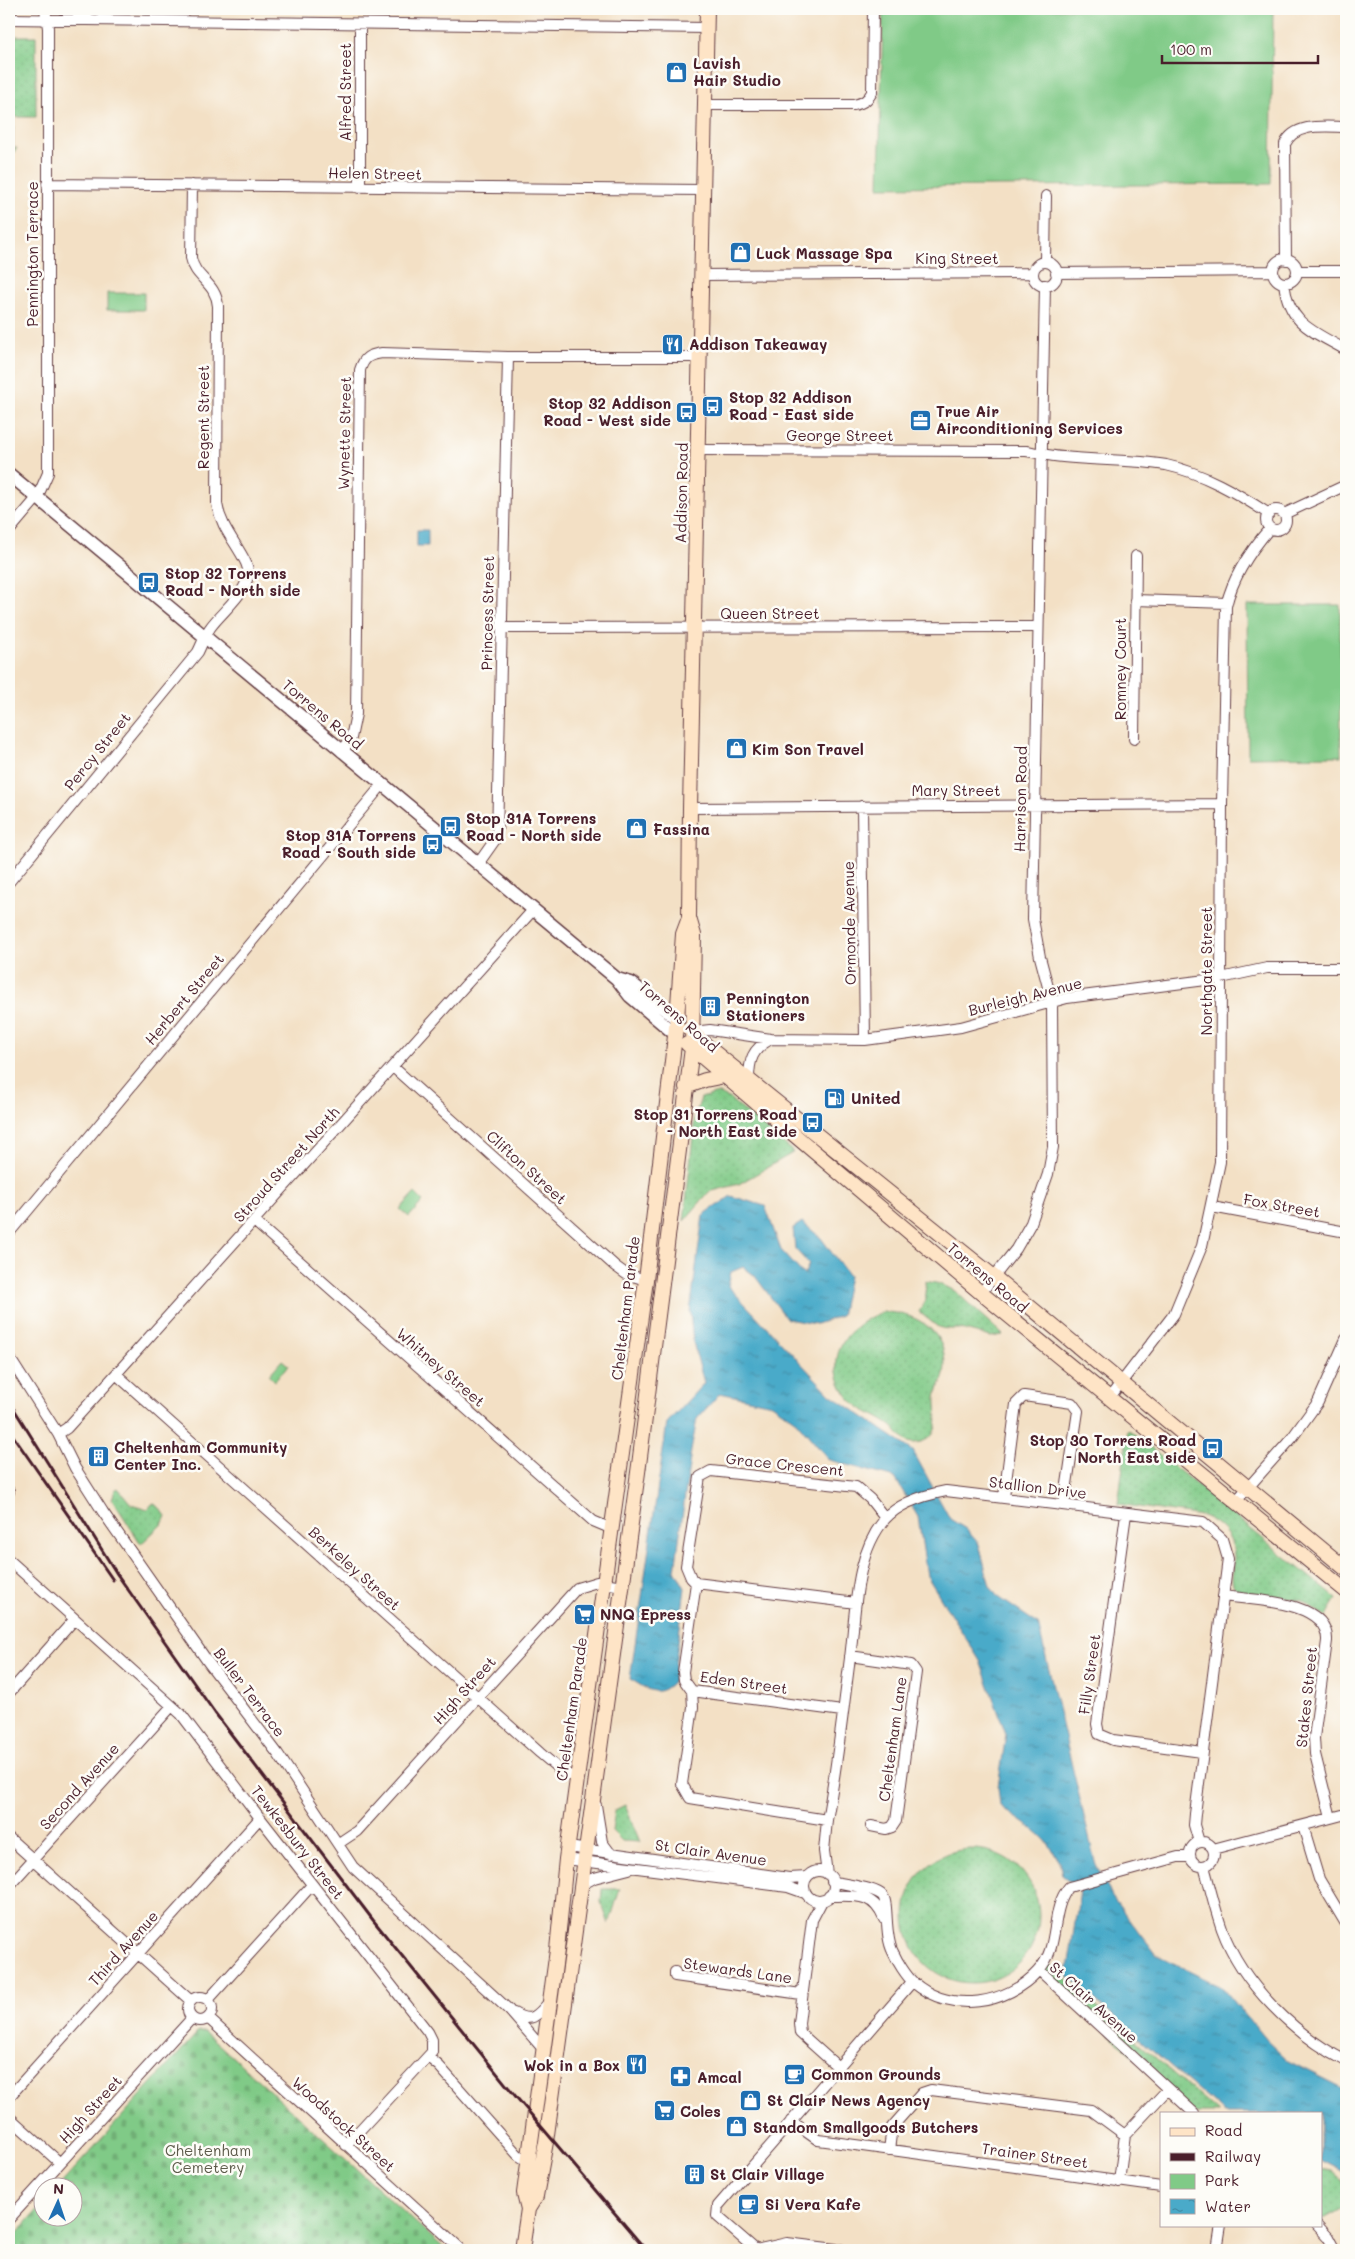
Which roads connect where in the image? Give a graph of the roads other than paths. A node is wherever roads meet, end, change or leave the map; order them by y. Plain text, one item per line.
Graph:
1 (707, 9) edge
2 (873, 9) edge
3 (45, 14) edge
4 (9, 19) edge
5 (360, 25) junction
6 (707, 28) junction
7 (705, 105) junction
8 (1346, 127) edge
9 (47, 184) junction
10 (192, 185) junction
11 (360, 188) junction
12 (703, 190) junction
13 (1046, 196) dead end
14 (1286, 260) junction
15 (1045, 262) junction
16 (1273, 270) junction
17 (1297, 271) junction
18 (1346, 271) edge
19 (1033, 273) junction
20 (1056, 273) junction
21 (702, 275) junction
22 (1284, 283) junction
23 (1045, 285) junction
24 (1346, 350) edge
25 (508, 356) junction
26 (700, 357) junction
27 (698, 450) junction
28 (1042, 453) junction
29 (9, 474) edge
30 (1346, 485) edge
31 (37, 498) junction
32 (1269, 514) junction
33 (1284, 514) junction
34 (1270, 528) junction
35 (9, 531) edge
36 (1136, 556) dead end
37 (1135, 600) junction
38 (1227, 603) junction
39 (1038, 627) junction
40 (502, 628) junction
41 (695, 628) junction
42 (206, 636) junction
43 (1134, 739) dead end
44 (342, 752) junction
45 (382, 785) junction
46 (1035, 804) junction
47 (1222, 804) junction
48 (862, 806) junction
49 (690, 808) junction
50 (478, 864) junction
51 (9, 882) edge
52 (533, 910) junction
53 (689, 918) junction
54 (1346, 968) edge
55 (1220, 978) junction
56 (617, 979) junction
57 (1052, 1002) junction
58 (677, 1019) junction
59 (693, 1032) junction
60 (675, 1034) junction
61 (770, 1039) junction
62 (865, 1040) junction
63 (692, 1048) junction
64 (393, 1068) junction
65 (725, 1076) junction
66 (749, 1080) junction
67 (686, 1087) junction
68 (1212, 1207) junction
69 (915, 1213) junction
70 (254, 1222) junction
71 (908, 1231) junction
72 (1346, 1232) edge
73 (9, 1233) edge
74 (994, 1277) junction
75 (646, 1280) junction
76 (981, 1293) junction
77 (1346, 1339) edge
78 (9, 1357) edge
79 (116, 1374) junction
80 (1121, 1382) junction
81 (1110, 1397) junction
82 (58, 1434) junction
83 (1247, 1488) junction
84 (1004, 1497) junction
85 (1237, 1500) junction
86 (1064, 1504) junction
87 (1126, 1514) junction
88 (885, 1518) junction
89 (612, 1529) junction
90 (9, 1560) edge
91 (1346, 1569) edge
92 (605, 1583) junction
93 (696, 1583) junction
94 (623, 1586) junction
95 (1346, 1592) edge
96 (1223, 1596) junction
97 (856, 1603) junction
98 (74, 1620) junction
99 (850, 1656) junction
100 (692, 1691) junction
101 (9, 1693) edge
102 (478, 1697) junction
103 (172, 1706) junction
104 (842, 1711) junction
105 (1202, 1752) junction
106 (578, 1777) junction
107 (595, 1794) junction
108 (1346, 1814) edge
109 (260, 1818) junction
110 (1331, 1818) junction
111 (827, 1820) junction
112 (871, 1826) dead end
113 (1303, 1826) junction
114 (9, 1838) edge
115 (1199, 1842) junction
116 (339, 1843) junction
117 (1213, 1849) junction
118 (824, 1851) junction
119 (567, 1853) junction
120 (611, 1854) junction
121 (587, 1856) junction
122 (1190, 1857) junction
123 (33, 1859) junction
124 (1204, 1866) junction
125 (637, 1867) junction
126 (811, 1875) junction
127 (830, 1878) junction
128 (583, 1884) junction
129 (312, 1885) junction
130 (9, 1886) edge
131 (807, 1895) junction
132 (826, 1898) junction
133 (812, 1920) junction
134 (885, 1922) junction
135 (1346, 1924) edge
136 (138, 1955) junction
137 (1040, 1970) junction
138 (675, 1972) dead end
139 (912, 1982) junction
140 (801, 1994) junction
141 (208, 2000) junction
142 (191, 2001) junction
143 (550, 2001) junction
144 (508, 2010) junction
145 (192, 2018) junction
146 (208, 2018) junction
147 (544, 2050) junction
148 (428, 2057) junction
149 (1346, 2061) edge
150 (838, 2067) junction
151 (1168, 2089) junction
152 (9, 2098) edge
153 (1193, 2112) edge
154 (9, 2117) edge
155 (791, 2121) junction
156 (1126, 2135) junction
157 (346, 2145) junction
158 (889, 2150) junction
159 (529, 2162) junction
160 (60, 2163) junction
161 (1119, 2182) junction
162 (1160, 2188) edge
163 (528, 2209) junction
164 (9, 2219) edge
165 (1221, 2226) edge
166 (1318, 2226) edge
167 (826, 2249) edge
168 (462, 2250) edge
169 (522, 2250) edge
170 (844, 2250) edge
171 (1217, 2250) edge
172 (1335, 2250) edge

1 - 6 main road, Addison Road
2 - 7 street
3 - 4 street
3 - 5 street
3 - 9 street, Pennington Terrace
5 - 6 street
5 - 11 street, Alfred Street
6 - 7 main road, Addison Road
7 - 12 main road, Addison Road
8 - 14 street
9 - 10 street, Helen Street
9 - 31 street, Pennington Terrace
10 - 11 street, Helen Street
10 - 42 street, Regent Street
11 - 12 street, Helen Street
12 - 21 main road, Addison Road
13 - 15 street
14 - 16 street
14 - 17 street
15 - 19 street
15 - 20 street
16 - 20 street
16 - 22 street
17 - 18 street
17 - 22 street
19 - 21 street, King Street
19 - 23 street
20 - 23 street
21 - 26 main road, Addison Road
22 - 24 street
23 - 28 street, Harrison Road
25 - 26 street, Wynette Street
25 - 40 street, Princess Street
25 - 44 street, Wynette Street
26 - 27 main road, Addison Road
27 - 28 street, George Street
27 - 41 main road, Addison Road
28 - 32 street, George Street
28 - 39 street, Harrison Road
29 - 31 street, Torrens Road
30 - 33 street
31 - 35 street, Pennington Terrace
31 - 42 street, Torrens Road
32 - 33 street
32 - 34 street
33 - 34 street
34 - 38 street, Northgate Street
36 - 37 street, Romney Court
37 - 38 street, Romney Court
37 - 43 street, Romney Court
38 - 47 street, Northgate Street
39 - 41 street, Queen Street
39 - 46 street, Harrison Road
40 - 41 street, Queen Street
40 - 50 street, Princess Street
41 - 49 main road, Addison Road
42 - 44 street, Torrens Road
42 - 51 street, Percy Street
44 - 45 street, Torrens Road
45 - 50 street, Torrens Road
45 - 73 street, Herbert Street
46 - 47 street, Mary Street
46 - 48 street, Mary Street
46 - 57 street, Harrison Road
47 - 55 street, Northgate Street
48 - 49 street, Mary Street
48 - 62 street, Ormonde Avenue
49 - 53 main road, Addison Road
50 - 52 street, Torrens Road
52 - 56 street, Torrens Road
52 - 64 street, Stroud Street North
53 - 58 main road, Addison Road
53 - 59 main road, Addison Road
54 - 55 street, Burleigh Avenue
55 - 57 street, Burleigh Avenue
55 - 68 street, Northgate Street
56 - 58 street, Torrens Road
56 - 60 street, Torrens Road
57 - 62 street, Burleigh Avenue
57 - 74 street, Harrison Road
58 - 59 main road, Torrens Road
58 - 60 main road, Addison Road
59 - 61 street, Burleigh Avenue
59 - 63 main road, Addison Road
59 - 66 main road, Torrens Road
60 - 63 main road, Torrens Road
60 - 75 main road, Cheltenham Parade
61 - 62 street, Burleigh Avenue
61 - 66 street
63 - 65 main road, Torrens Road
63 - 67 main road, Cheltenham Parade
64 - 70 street, Stroud Street North
64 - 75 street, Clifton Street
65 - 67 main road
65 - 71 main road, Torrens Road
66 - 69 main road, Torrens Road
67 - 94 main road, Cheltenham Parade
68 - 72 street, Fox Street
68 - 80 street, Northgate Street
69 - 71 main road
69 - 74 main road, Torrens Road
70 - 79 street, Stroud Street North
70 - 89 street, Whitney Street
71 - 76 main road, Torrens Road
74 - 76 street, Harrison Road
74 - 80 main road, Torrens Road
75 - 89 main road, Cheltenham Parade
76 - 81 main road, Torrens Road
77 - 83 street
78 - 82 street, Buller Terrace
79 - 82 street, Stroud Street North
79 - 102 street, Berkeley Street
80 - 81 street, Northgate Street
80 - 83 main road, Torrens Road
81 - 85 main road, Torrens Road
82 - 116 street, Buller Terrace
83 - 85 street
83 - 91 main road, Torrens Road
84 - 86 street, Stallion Drive
84 - 86 street
84 - 88 street, Stallion Drive
85 - 95 main road, Torrens Road
86 - 87 street, Stallion Drive
87 - 96 street, Stallion Drive
87 - 105 street, Filly Street
88 - 93 street, Grace Crescent
88 - 97 street, Stallion Drive
89 - 92 main road, Cheltenham Parade
90 - 98 street, Tewkesbury Street
92 - 94 street, High Street
92 - 102 street, High Street
92 - 106 main road, Cheltenham Parade
93 - 97 street
93 - 100 street, Eden Street
94 - 107 main road, Cheltenham Parade
96 - 105 street, Stallion Drive
96 - 110 street, Stakes Street
97 - 99 street, Stallion Drive
98 - 101 street
98 - 103 street, Tewkesbury Street
99 - 104 street, Stallion Drive
99 - 112 street, Cheltenham Lane
100 - 104 street, Eden Street
100 - 111 street
102 - 106 street, Berkeley Street
102 - 116 street, High Street
103 - 109 street, Tewkesbury Street
103 - 123 street, Second Avenue
104 - 111 street, Stallion Drive
105 - 115 street, Stallion Drive
106 - 119 main road, Cheltenham Parade
107 - 120 street
107 - 121 main road, Cheltenham Parade
108 - 110 street
109 - 129 street, Tewkesbury Street
109 - 136 street, Third Avenue
110 - 113 street
111 - 118 street, Stallion Drive
113 - 117 street
113 - 135 street
114 - 123 street
115 - 117 street
115 - 122 street
116 - 144 street, Buller Terrace
117 - 124 street
118 - 126 street, Stallion Drive
118 - 127 street, Stallion Drive
119 - 121 street, St Clair Avenue
119 - 143 main road, Cheltenham Parade
120 - 121 street, St Clair Avenue
120 - 126 street, St Clair Avenue
121 - 125 street, St Clair Avenue
121 - 128 main road, Cheltenham Parade
122 - 124 street
122 - 137 street
123 - 130 street, Second Avenue
123 - 136 street
124 - 149 street
125 - 128 street, St Clair Avenue
125 - 131 street, St Clair Avenue
126 - 127 street
126 - 131 street
127 - 132 street
127 - 134 street, St Clair Avenue
128 - 163 main road, Cheltenham Parade
129 - 141 street
129 - 148 street, Tewkesbury Street
131 - 132 street
131 - 133 street
132 - 133 street
132 - 134 street, St Clair Avenue
133 - 140 street
134 - 139 street, St Clair Avenue
136 - 142 street
136 - 152 street, Third Avenue
137 - 139 street, St Clair Avenue
137 - 151 street, St Clair Avenue
138 - 140 street, Stewards Lane
139 - 150 street
140 - 150 street
141 - 142 street
141 - 146 street
142 - 145 street
143 - 144 street, Buller Terrace
143 - 147 main road, Cheltenham Parade
144 - 147 street, Buller Terrace
145 - 146 street
145 - 160 street, High Street
146 - 157 street, Woodstock Street
147 - 159 main road, Cheltenham Parade
148 - 157 street
148 - 159 street
150 - 155 street
151 - 153 street, St Clair Avenue
151 - 156 street
154 - 160 street
155 - 158 street, Trainer Street
155 - 167 street
156 - 158 street
156 - 161 street
157 - 168 street, Woodstock Street
158 - 161 street, Trainer Street
159 - 163 main road, Cheltenham Parade
160 - 164 street, High Street
161 - 162 street, Trainer Street
163 - 169 main road, Cheltenham Parade
165 - 171 street
166 - 172 street
167 - 170 street

